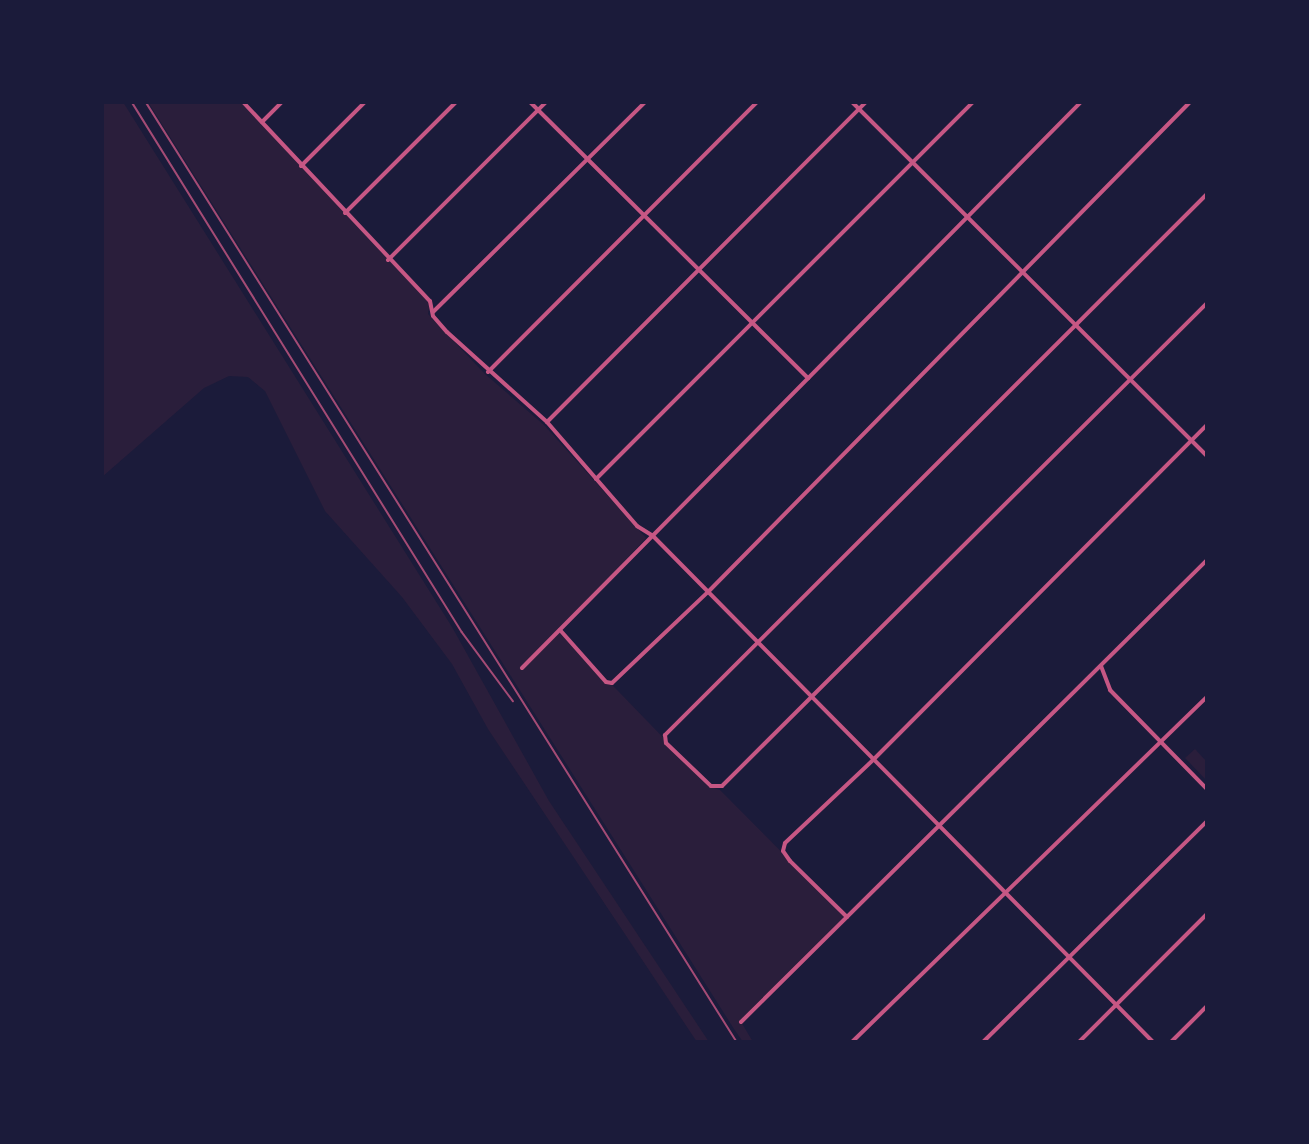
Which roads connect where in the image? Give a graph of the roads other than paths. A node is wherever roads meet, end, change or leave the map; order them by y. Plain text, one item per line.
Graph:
1 (243, 102) edge
2 (282, 102) edge
3 (365, 102) edge
4 (456, 102) edge
5 (530, 102) edge
6 (546, 102) edge
7 (645, 102) edge
8 (757, 102) edge
9 (852, 102) edge
10 (866, 102) edge
11 (973, 102) edge
12 (1081, 102) edge
13 (1191, 102) edge
14 (859, 109) junction
15 (538, 110) junction
16 (262, 122) junction
17 (587, 159) junction
18 (912, 163) junction
19 (301, 166) junction
20 (1207, 194) edge
21 (345, 213) junction
22 (643, 216) junction
23 (968, 217) junction
24 (388, 260) junction
25 (698, 271) junction
26 (1024, 271) junction
27 (1207, 303) edge
28 (432, 313) junction
29 (752, 324) junction
30 (1076, 325) junction
31 (488, 372) junction
32 (808, 378) junction
33 (1131, 380) junction
34 (547, 423) junction
35 (1207, 425) edge
36 (1192, 441) junction
37 (1207, 456) edge
38 (597, 479) junction
39 (653, 536) junction
40 (1207, 560) edge
41 (708, 592) junction
42 (560, 630) junction
43 (758, 643) junction
44 (1101, 666) junction
45 (522, 668) dead end
46 (811, 697) junction
47 (1207, 697) edge
48 (1162, 743) junction
49 (874, 759) junction
50 (1207, 789) edge
51 (1207, 820) edge
52 (941, 826) junction
53 (1007, 894) junction
54 (1207, 914) edge
55 (847, 917) junction
56 (1070, 956) junction
57 (1117, 1004) junction
58 (1207, 1006) edge
59 (741, 1022) dead end
60 (852, 1042) edge
61 (983, 1042) edge
62 (1079, 1042) edge
63 (1153, 1042) edge
64 (1171, 1042) edge

1 - 16 street
2 - 16 street
3 - 19 street
4 - 21 street
5 - 15 street
6 - 15 street
7 - 17 street
8 - 22 street
9 - 14 street
10 - 14 street
11 - 18 street
12 - 23 street
13 - 26 street
14 - 18 street
14 - 25 street
15 - 17 street
15 - 24 street
16 - 19 street
17 - 22 street
17 - 28 street
18 - 23 street
18 - 29 street
19 - 21 street
20 - 30 street
21 - 24 street
22 - 25 street
22 - 31 street
23 - 26 street
23 - 32 street
24 - 28 street
25 - 29 street
25 - 34 street
26 - 30 street
26 - 41 street
27 - 33 street
28 - 31 street
29 - 32 street
29 - 38 street
30 - 33 street
30 - 43 street
31 - 34 street
32 - 39 street
33 - 36 street
33 - 46 street
34 - 38 street
35 - 36 street
36 - 37 street
36 - 49 street
38 - 39 street
39 - 41 street
39 - 42 street
40 - 44 street
41 - 42 street
41 - 43 street
42 - 45 street
43 - 46 street
43 - 46 street
44 - 48 street
44 - 52 street
46 - 49 street
47 - 48 street
48 - 50 street
48 - 53 street
49 - 52 street
49 - 55 street
51 - 56 street
52 - 53 street
52 - 55 street
53 - 56 street
53 - 60 street
54 - 57 street
55 - 59 street
56 - 57 street
56 - 61 street
57 - 62 street
57 - 63 street
58 - 64 street

